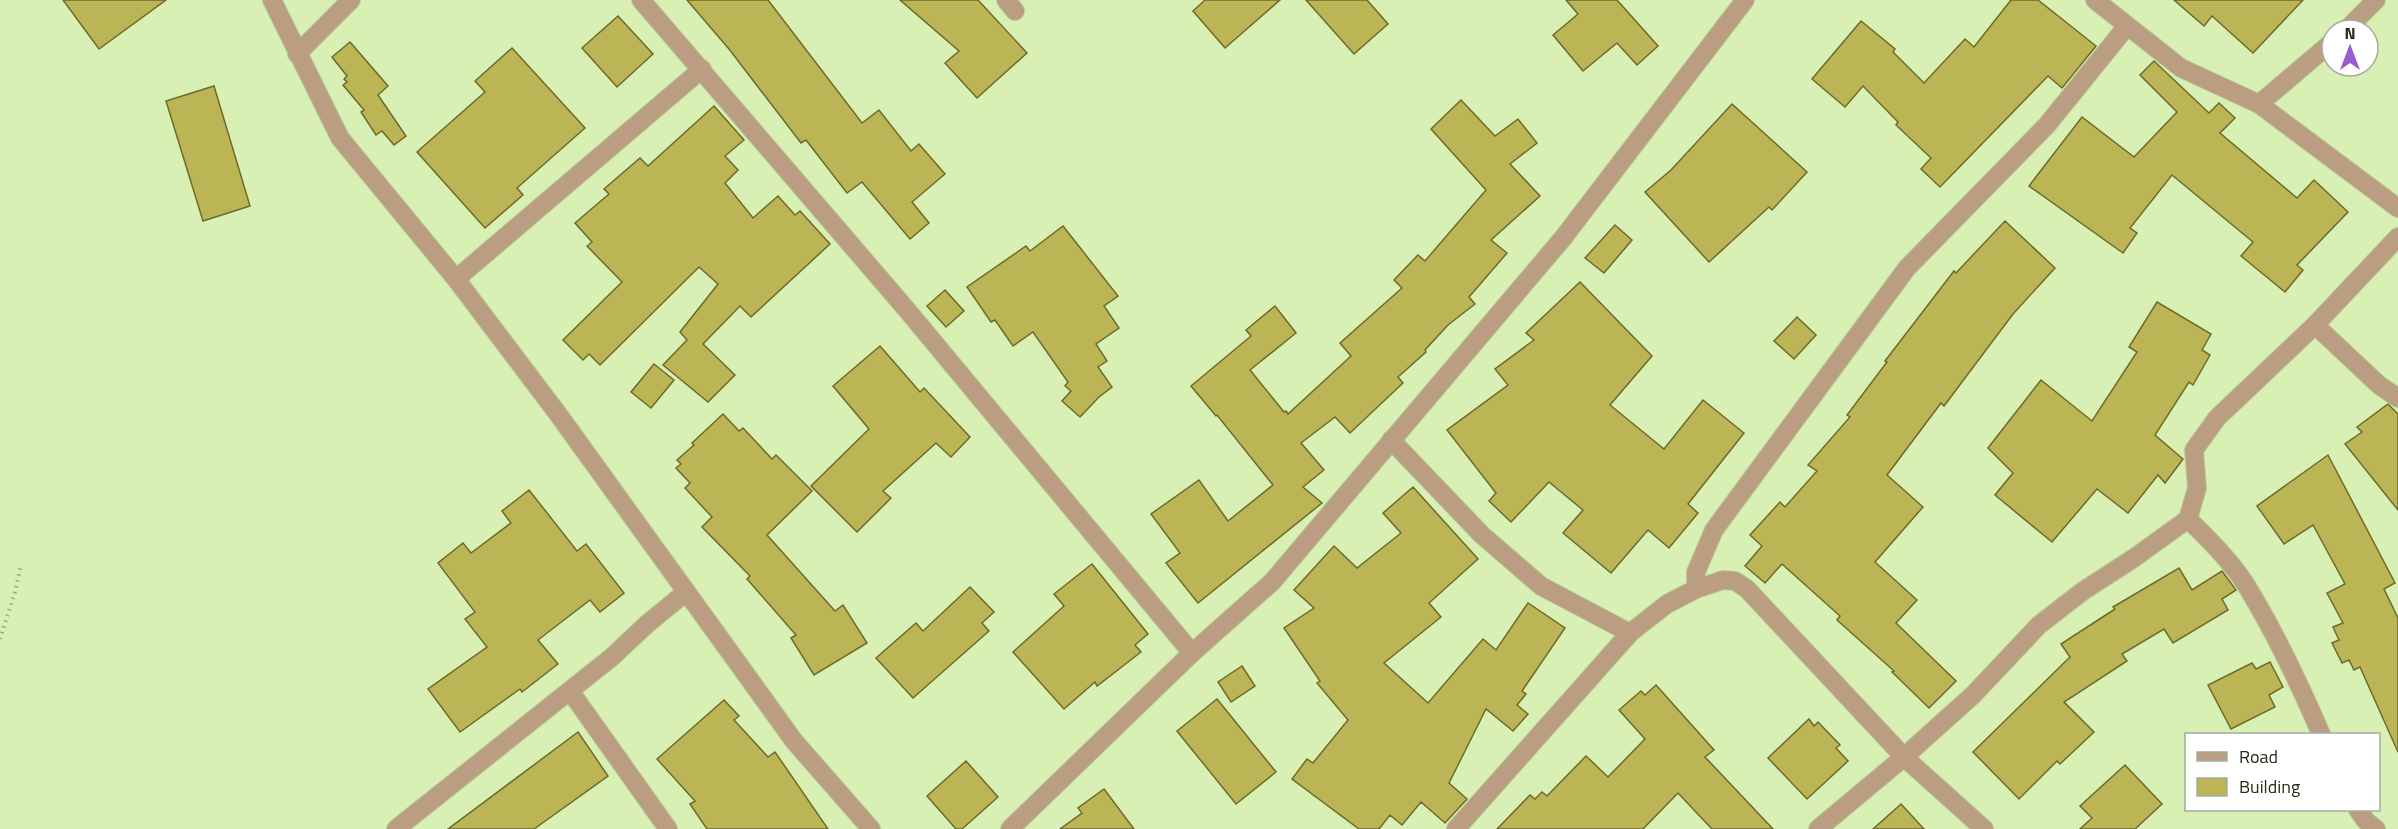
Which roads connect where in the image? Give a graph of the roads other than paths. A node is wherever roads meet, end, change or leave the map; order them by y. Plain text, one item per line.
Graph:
1 (272, 0) edge
2 (351, 0) edge
3 (641, 0) edge
4 (1745, 0) edge
5 (2095, 0) edge
6 (2376, 0) edge
7 (2358, 18) edge
8 (2127, 26) junction
9 (2320, 52) edge
10 (297, 54) junction
11 (702, 69) junction
12 (2259, 104) junction
13 (2398, 208) edge
14 (2398, 237) edge
15 (456, 279) junction
16 (2315, 325) junction
17 (2398, 398) edge
18 (1391, 440) junction
19 (2188, 519) junction
20 (1696, 589) junction
21 (685, 593) junction
22 (1630, 633) junction
23 (1192, 653) junction
24 (570, 691) junction
25 (2320, 733) edge
26 (1904, 757) junction
27 (2359, 811) edge
28 (396, 829) edge
29 (668, 829) edge
30 (871, 829) edge
31 (1010, 829) edge
32 (1456, 829) edge
33 (1818, 829) edge
34 (1984, 829) edge
35 (2376, 829) edge

1 - 10 street
2 - 10 street
3 - 11 street
4 - 18 street
5 - 8 street
6 - 7 street
8 - 12 street
8 - 20 street
9 - 12 street
10 - 15 street
11 - 15 street
11 - 23 street
12 - 13 street
14 - 16 street
15 - 21 street
16 - 17 street
16 - 19 street
18 - 22 street
18 - 23 street
19 - 25 street
19 - 26 street
20 - 22 street
20 - 26 street
21 - 24 street
21 - 30 street
22 - 32 street
23 - 31 street
24 - 28 street
24 - 29 street
26 - 33 street
26 - 34 street
27 - 35 street

